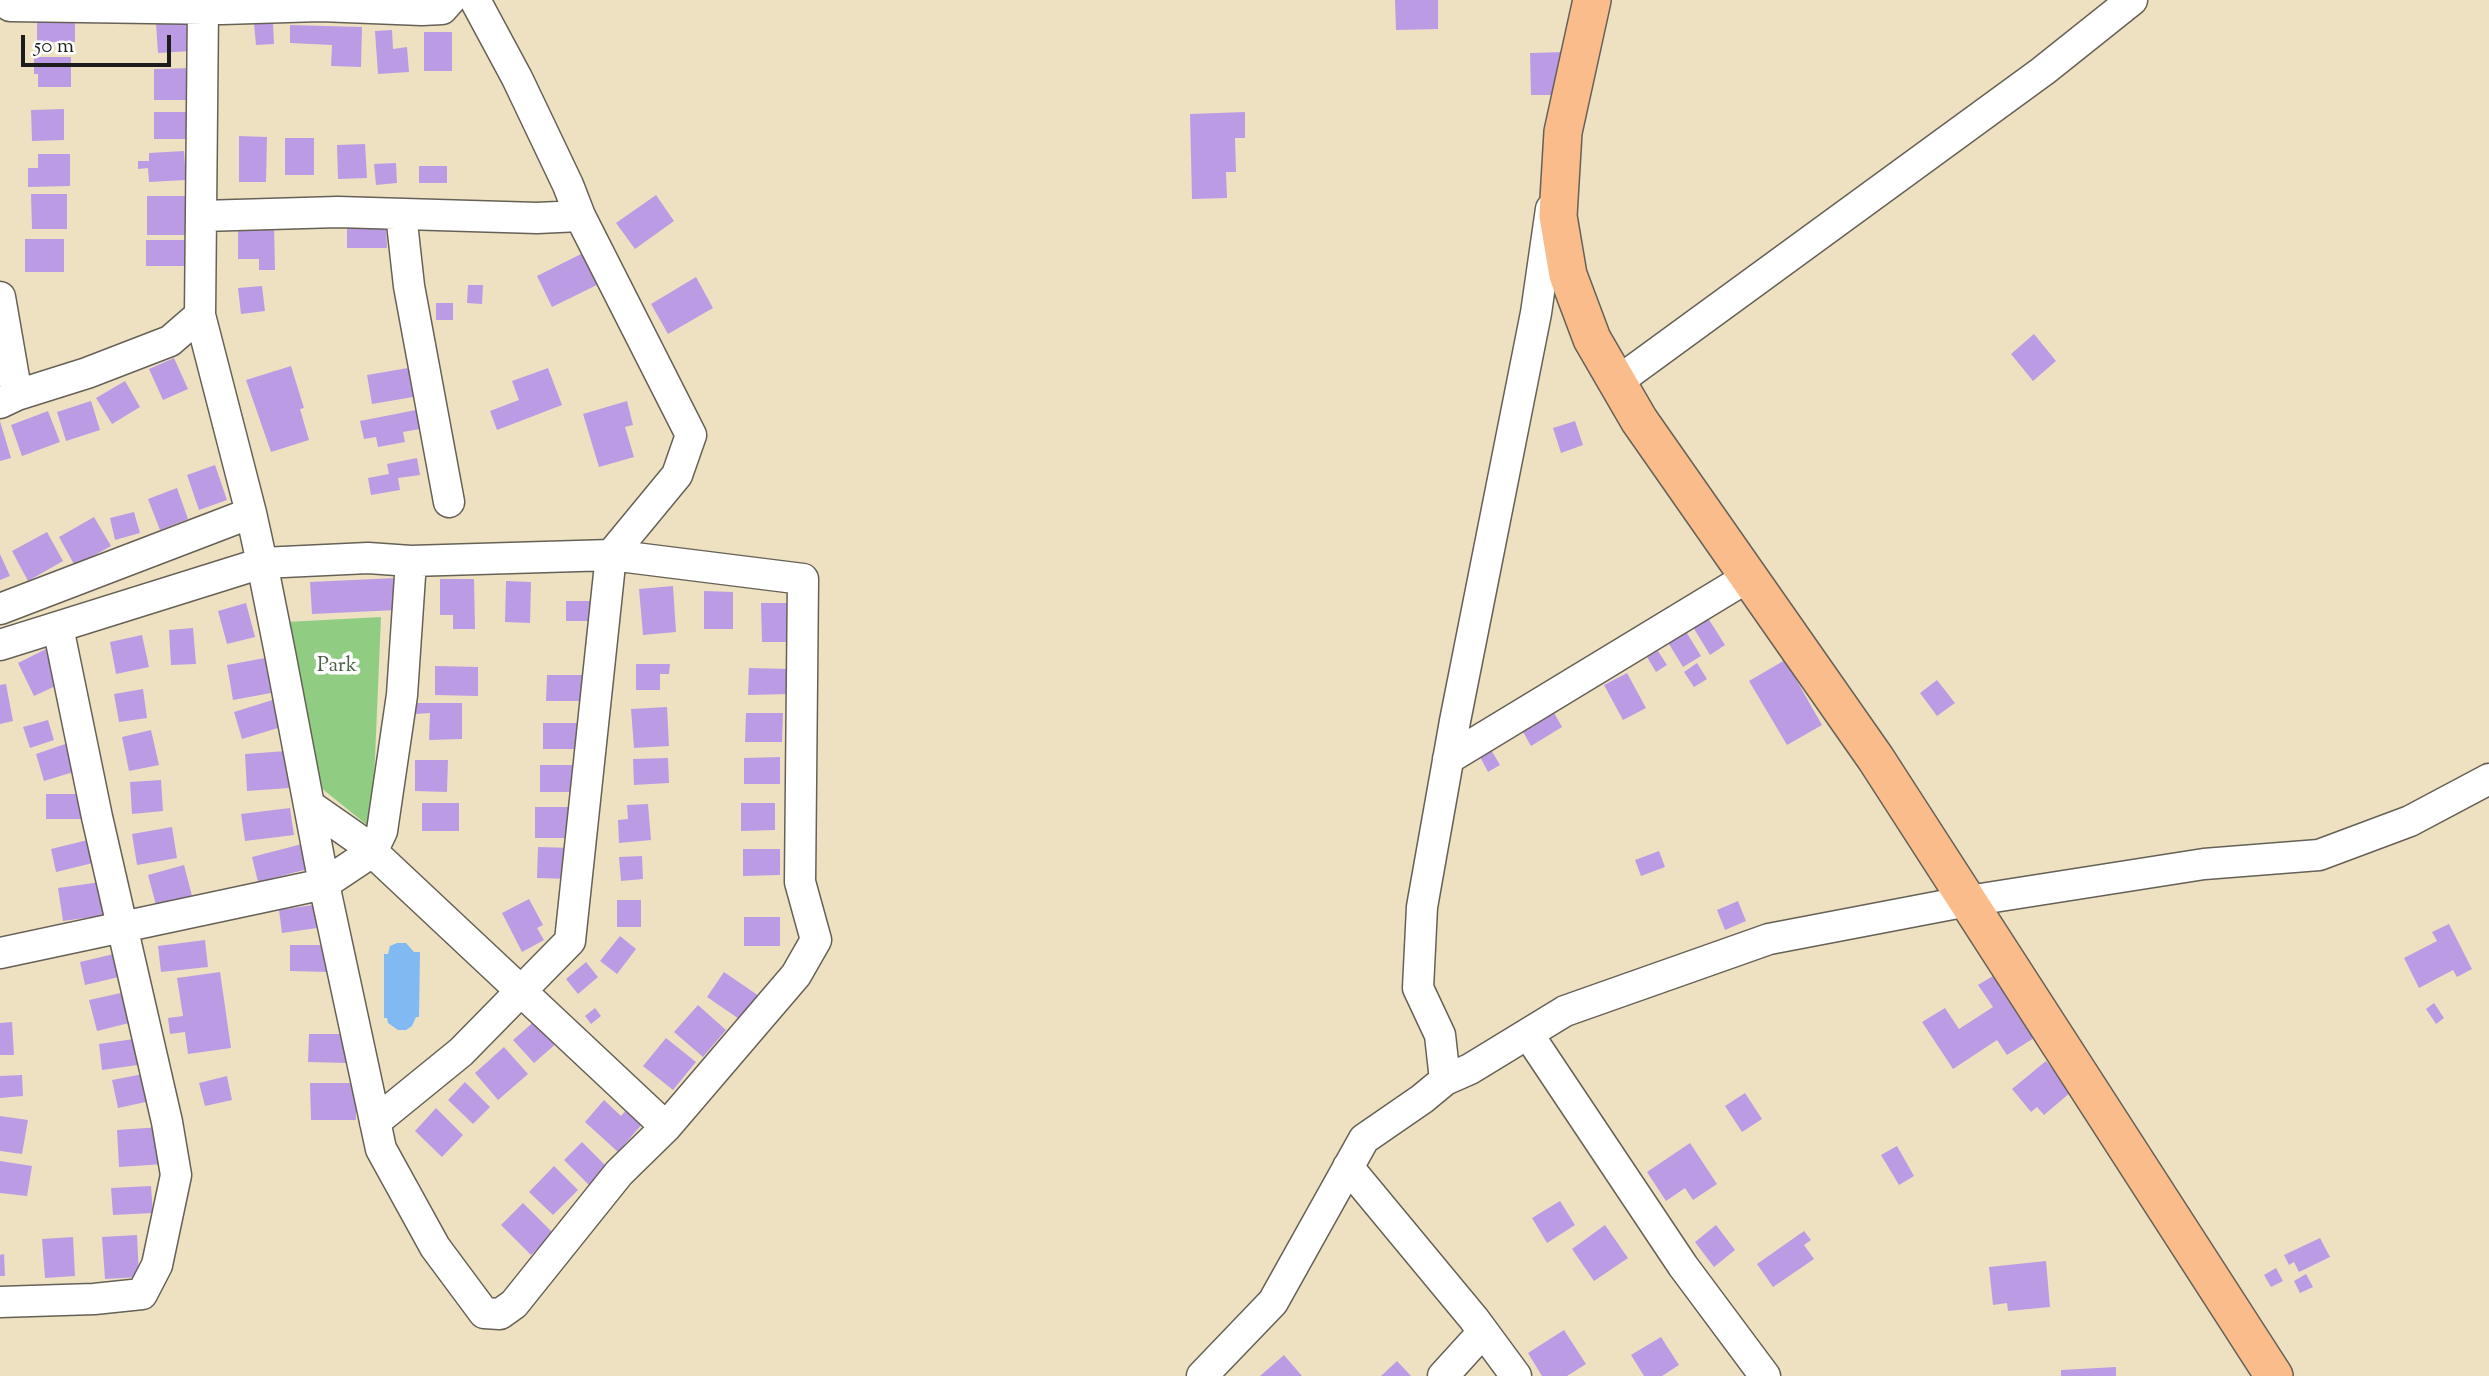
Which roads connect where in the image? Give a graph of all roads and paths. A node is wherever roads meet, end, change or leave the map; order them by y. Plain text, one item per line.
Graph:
1 (2, 0) edge
2 (450, 0) edge
3 (475, 0) edge
4 (1592, 0) edge
5 (2132, 0) edge
6 (203, 8) junction
7 (1563, 132) junction
8 (401, 214) junction
9 (202, 216) junction
10 (580, 216) junction
11 (0, 297) edge
12 (200, 315) junction
13 (1617, 382) junction
14 (9, 399) edge
15 (449, 502) dead end
16 (251, 513) junction
17 (611, 555) junction
18 (411, 561) junction
19 (262, 563) junction
20 (1748, 576) junction
21 (0, 609) edge
22 (58, 627) junction
23 (0, 645) edge
24 (1448, 759) junction
25 (2489, 779) edge
26 (309, 805) junction
27 (372, 852) junction
28 (324, 884) junction
29 (1968, 901) junction
30 (122, 927) junction
31 (0, 953) edge
32 (521, 989) junction
33 (1528, 1034) junction
34 (1445, 1080) junction
35 (375, 1122) junction
36 (666, 1127) junction
37 (1348, 1167) junction
38 (0, 1302) edge
39 (1483, 1332) junction
40 (1202, 1376) edge
41 (1443, 1376) edge
42 (1516, 1376) edge
43 (1765, 1376) edge
44 (2274, 1376) edge

1 - 6 street
2 - 6 street
3 - 10 street
4 - 7 main road
5 - 13 street
6 - 9 street
7 - 13 main road
7 - 24 street
8 - 9 street
8 - 10 street
8 - 15 street
9 - 12 street
10 - 17 street
11 - 14 street
12 - 14 street
12 - 16 street
13 - 20 main road
16 - 19 street
16 - 21 street
17 - 18 street
17 - 32 street
17 - 36 street
18 - 19 street
18 - 27 street
19 - 22 street
19 - 26 street
20 - 24 street
20 - 29 main road
22 - 23 street
22 - 30 street
24 - 34 street
25 - 29 street
26 - 27 street
26 - 28 street
27 - 28 street
27 - 32 street
28 - 30 street
28 - 35 street
29 - 33 street
29 - 44 main road
30 - 31 street
30 - 38 street
32 - 35 street
32 - 36 street
33 - 34 street
33 - 43 street
34 - 37 street
35 - 36 street
37 - 39 street
37 - 40 street
39 - 41 street
39 - 42 street

